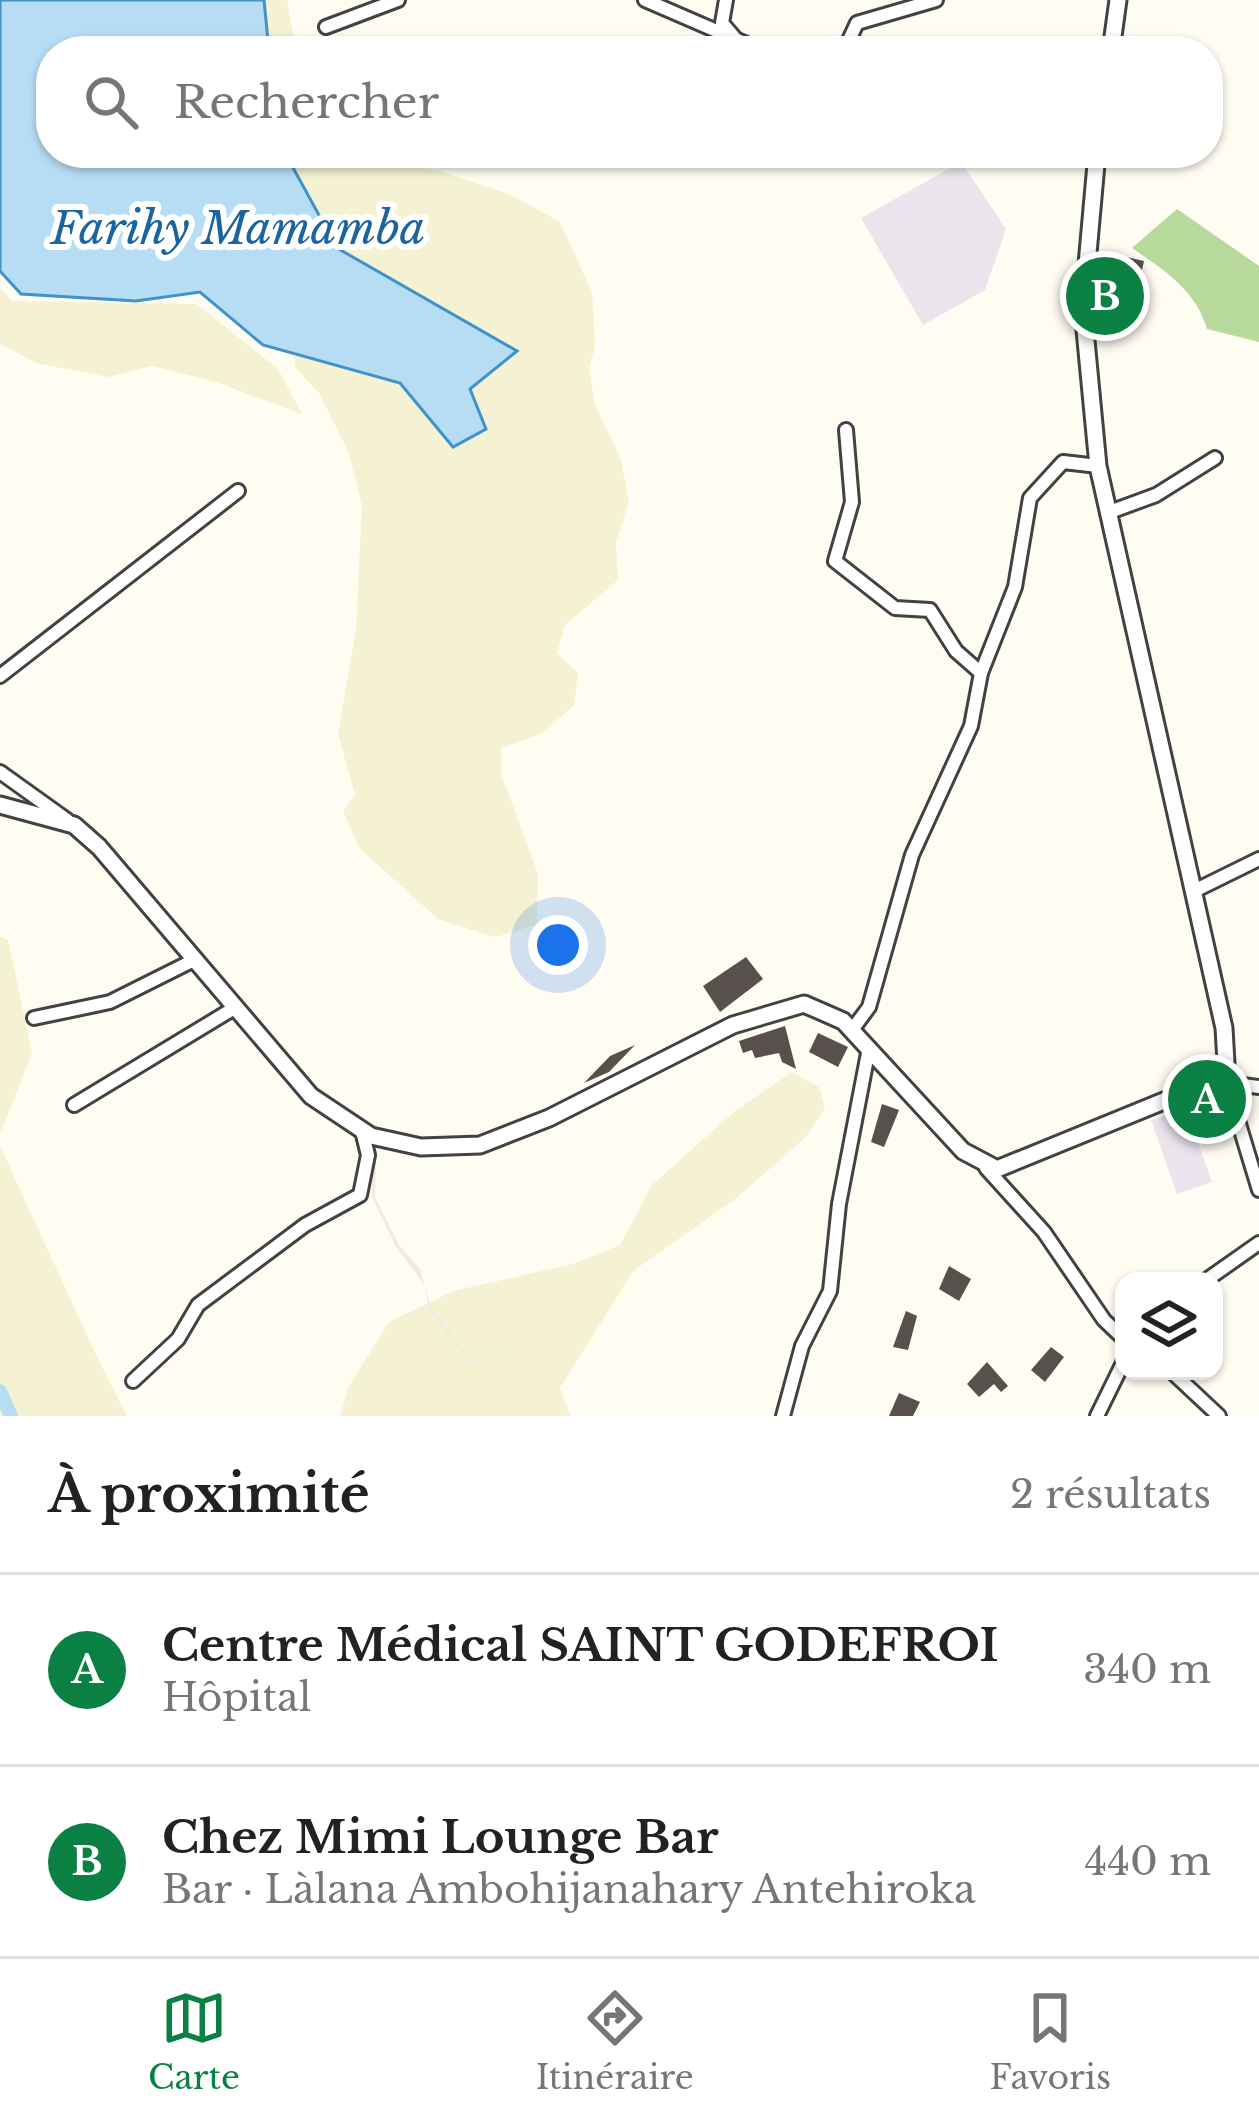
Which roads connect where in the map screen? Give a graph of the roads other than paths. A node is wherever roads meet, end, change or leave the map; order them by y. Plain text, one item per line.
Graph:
1 (398, 0) edge
2 (645, 0) edge
3 (726, 0) edge
4 (936, 0) edge
5 (1118, 0) edge
6 (326, 27) dead end
7 (725, 36) edge
8 (733, 36) edge
9 (851, 36) edge
10 (1113, 36) edge
11 (1096, 168) edge
12 (846, 430) dead end
13 (1215, 458) dead end
14 (1097, 466) junction
15 (238, 491) dead end
16 (1107, 513) junction
17 (981, 673) junction
18 (0, 676) edge
19 (0, 772) edge
20 (0, 805) edge
21 (74, 826) junction
22 (1259, 859) edge
23 (1194, 892) junction
24 (196, 959) junction
25 (236, 1007) junction
26 (34, 1018) dead end
27 (852, 1030) junction
28 (869, 1048) junction
29 (1217, 1082) junction
30 (1259, 1087) edge
31 (74, 1106) dead end
32 (362, 1131) junction
33 (986, 1167) junction
34 (1259, 1190) edge
35 (1259, 1244) edge
36 (1218, 1272) edge
37 (1115, 1331) edge
38 (1115, 1379) edge
39 (1181, 1380) edge
40 (133, 1381) dead end
41 (783, 1416) edge
42 (1096, 1416) edge
43 (1219, 1416) edge

1 - 6 street
2 - 7 street
3 - 8 street
4 - 9 street
5 - 10 street
11 - 14 street
12 - 17 street
13 - 16 street
14 - 16 street
14 - 17 street
15 - 18 street
16 - 23 street
17 - 27 street
19 - 21 street
20 - 21 street
21 - 24 street
22 - 23 street
23 - 29 street
24 - 25 street
24 - 26 street
25 - 31 street
25 - 32 street
27 - 28 street
27 - 32 street
28 - 33 street
28 - 41 street
29 - 30 street
29 - 33 street
29 - 34 street
32 - 40 street
33 - 37 street
35 - 36 street
38 - 42 street
39 - 43 street

